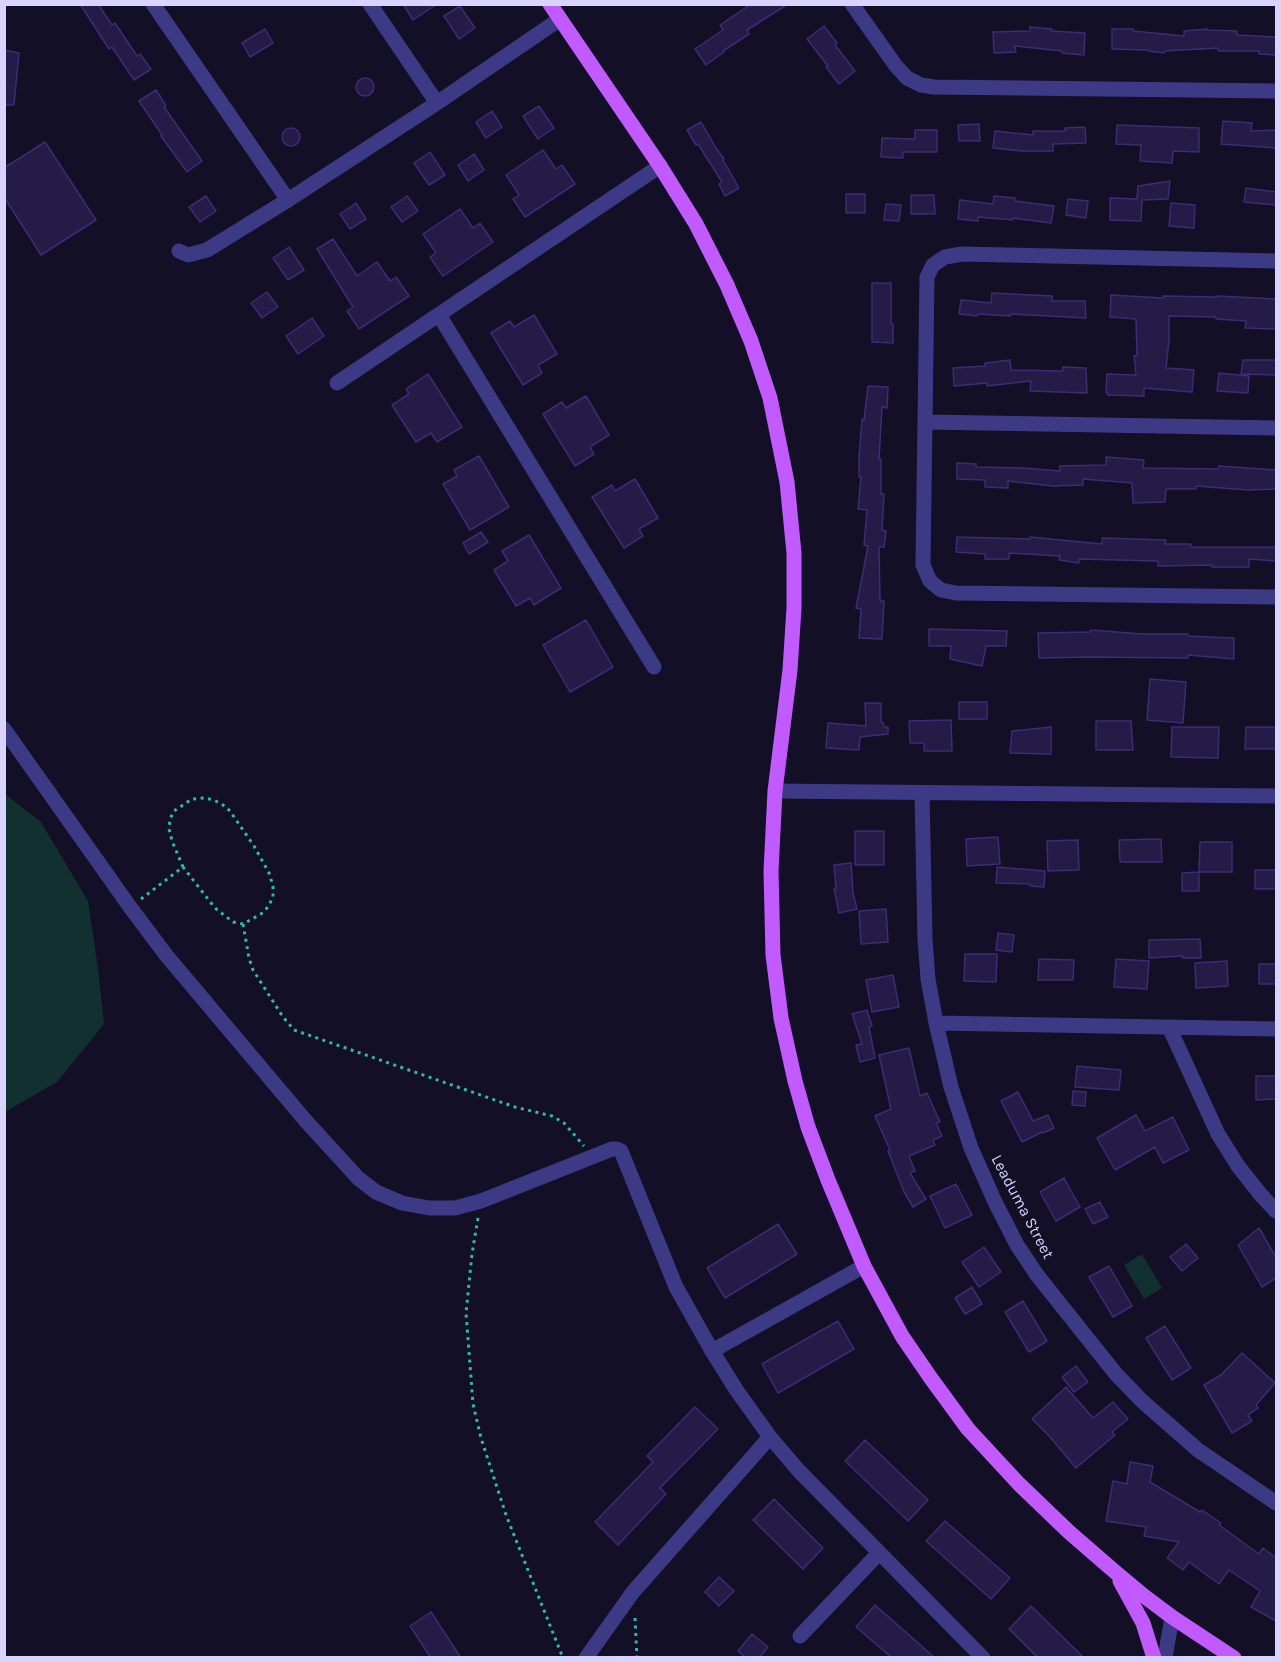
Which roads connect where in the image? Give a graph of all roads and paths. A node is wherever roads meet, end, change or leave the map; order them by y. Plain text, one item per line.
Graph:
1 (153, 4) edge
2 (370, 4) edge
3 (550, 4) edge
4 (852, 4) edge
5 (560, 19) junction
6 (1276, 91) edge
7 (437, 103) junction
8 (660, 165) junction
9 (288, 200) junction
10 (179, 251) dead end
11 (1276, 261) edge
12 (439, 315) junction
13 (337, 383) dead end
14 (926, 422) junction
15 (1276, 428) edge
16 (1276, 597) edge
17 (654, 667) dead end
18 (4, 729) edge
19 (775, 791) junction
20 (922, 793) junction
21 (1276, 796) edge
22 (183, 867) junction
23 (130, 907) junction
24 (243, 924) junction
25 (936, 1023) junction
26 (1169, 1027) junction
27 (1276, 1029) edge
28 (592, 1156) junction
29 (481, 1201) junction
30 (1276, 1211) edge
31 (864, 1266) junction
32 (712, 1351) junction
33 (770, 1437) junction
34 (1276, 1503) edge
35 (879, 1553) junction
36 (1114, 1571) junction
37 (633, 1592) junction
38 (1172, 1617) junction
39 (800, 1636) dead end
40 (563, 1658) edge
41 (586, 1658) edge
42 (636, 1658) edge
43 (983, 1658) edge
44 (1154, 1658) edge
45 (1165, 1658) edge
46 (1233, 1658) edge

1 - 9 street
2 - 7 street
3 - 5 main road
4 - 6 street
5 - 7 street
5 - 8 main road
7 - 9 street
8 - 12 street
8 - 19 main road
9 - 10 street
11 - 14 street
12 - 13 street
12 - 17 street
14 - 15 street
14 - 16 street
18 - 23 street
19 - 20 street
19 - 31 main road
20 - 21 street
20 - 25 street, Leaduma Street
22 - 23 path
22 - 24 path
22 - 24 path
23 - 29 street
24 - 28 path
25 - 26 street
25 - 34 street, Leaduma Street
26 - 27 street
26 - 30 street
28 - 29 street
28 - 32 street
29 - 40 path
31 - 32 street
31 - 36 main road
32 - 33 street
33 - 35 street
33 - 37 street
35 - 39 street
35 - 43 street
36 - 38 main road
36 - 44 main road
37 - 41 street
37 - 42 path
38 - 45 street
38 - 46 main road

